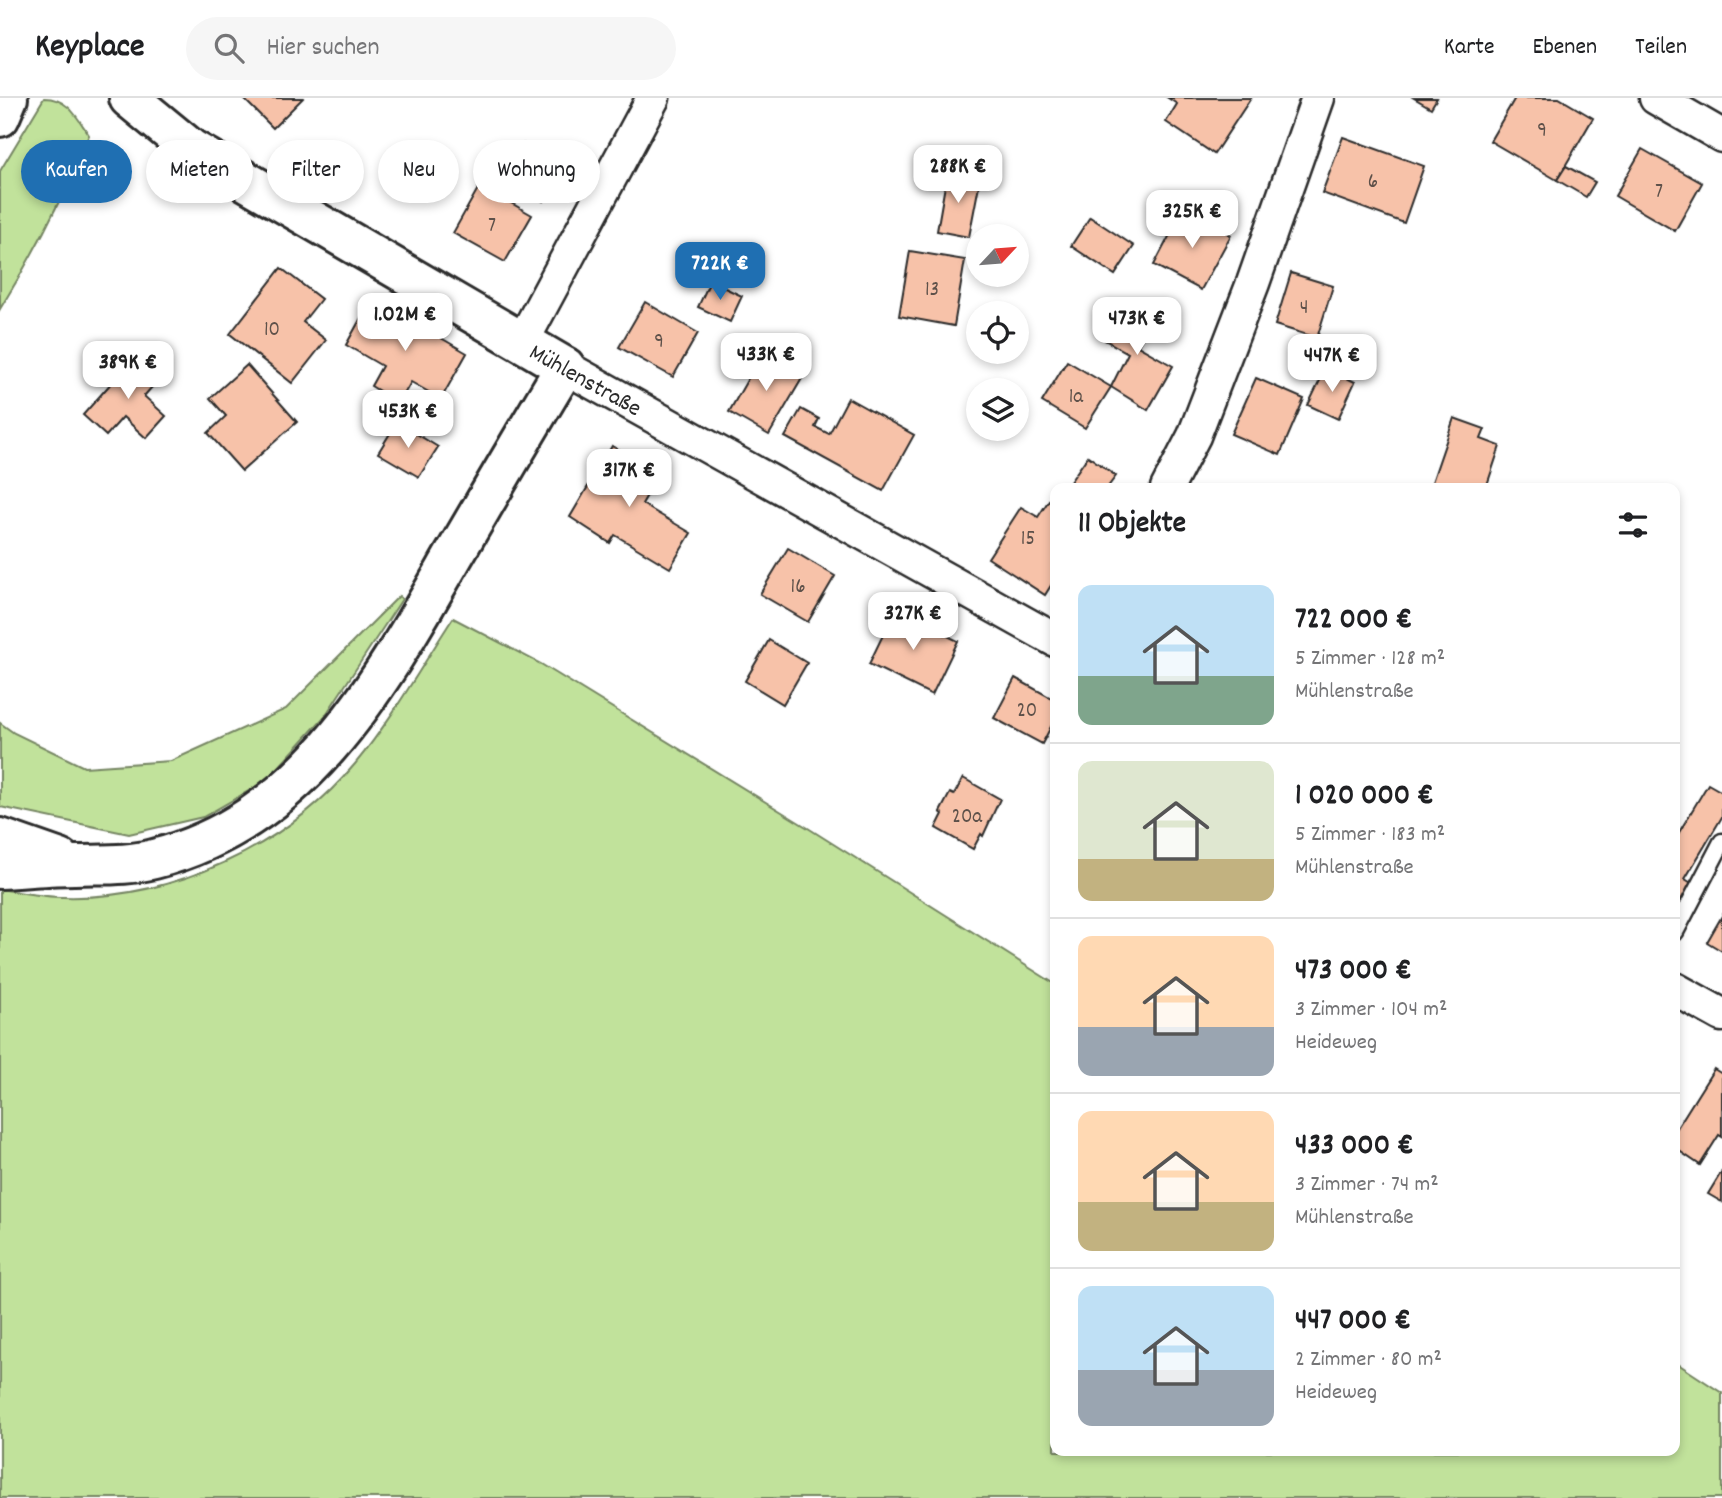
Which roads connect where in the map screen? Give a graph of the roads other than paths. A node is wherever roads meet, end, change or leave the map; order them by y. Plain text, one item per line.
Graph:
1 (8, 98) edge
2 (129, 98) edge
3 (653, 98) edge
4 (1318, 98) edge
5 (1656, 98) edge
6 (0, 117) edge
7 (1722, 136) edge
8 (522, 344) junction
9 (565, 367) junction
10 (1170, 483) edge
11 (1050, 637) edge
12 (0, 838) edge
13 (1722, 842) edge
14 (75, 865) junction
15 (0, 869) edge
16 (1680, 922) edge
17 (1680, 992) edge
18 (1722, 1015) edge

1 - 6 main road
2 - 8 main road, Mühlenstraße
3 - 8 street
4 - 10 street
5 - 7 street
8 - 9 main road, Mühlenstraße
9 - 11 street, Mühlenstraße
9 - 14 main road
12 - 14 main road
13 - 16 lane
14 - 15 main road
17 - 18 street

